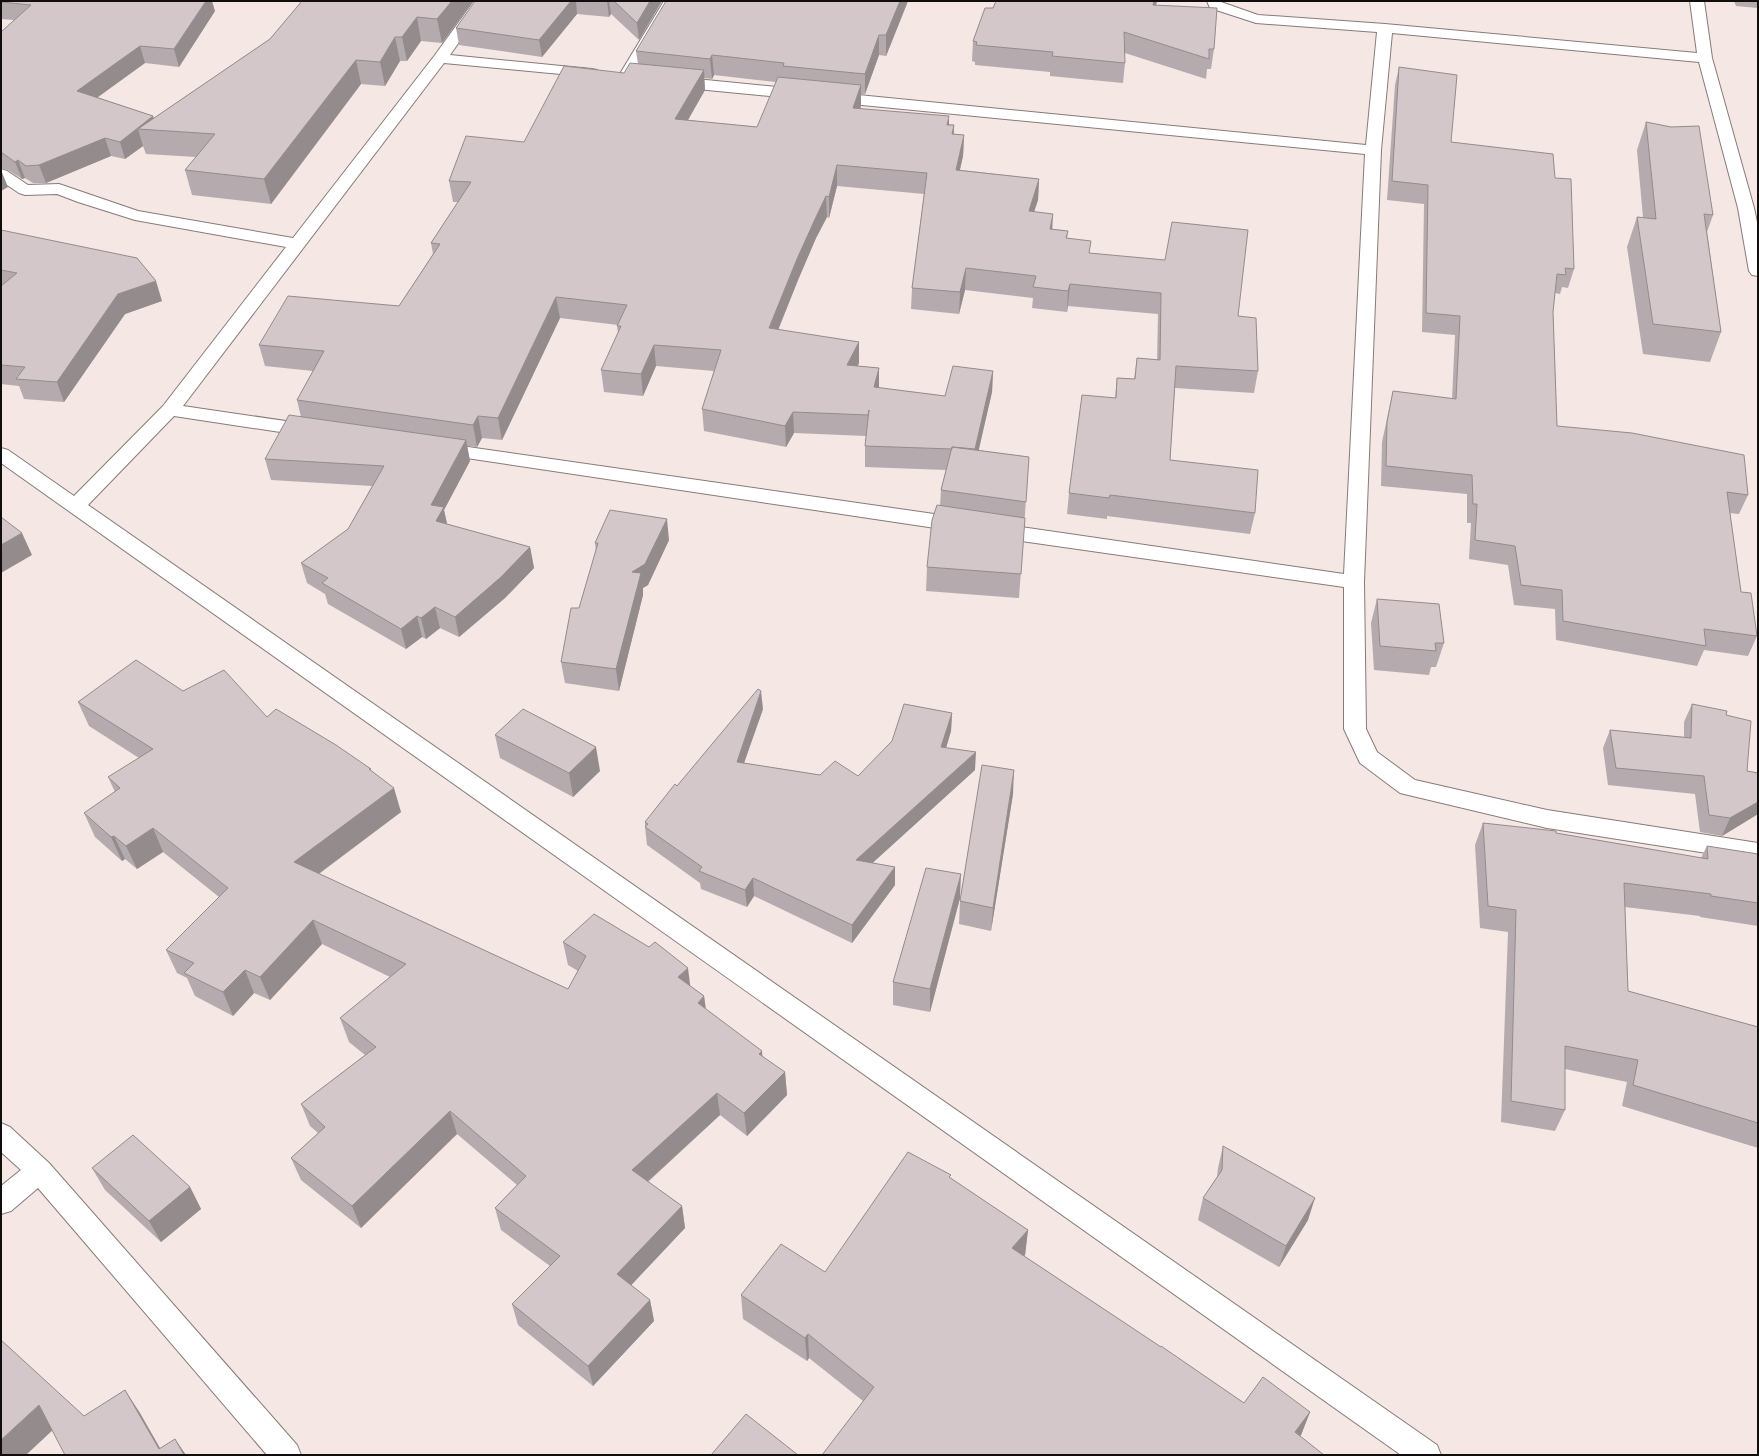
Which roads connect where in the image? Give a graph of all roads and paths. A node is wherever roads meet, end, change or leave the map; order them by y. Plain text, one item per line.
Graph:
1 (481, 1) edge
2 (671, 1) edge
3 (1214, 1) edge
4 (1697, 1) edge
5 (1385, 28) junction
6 (440, 58) junction
7 (1705, 58) junction
8 (626, 77) junction
9 (642, 78) edge
10 (658, 80) edge
11 (1373, 150) junction
12 (1, 174) edge
13 (1752, 209) edge
14 (296, 244) junction
15 (1758, 272) edge
16 (170, 410) junction
17 (328, 433) edge
18 (423, 447) edge
19 (1, 454) edge
20 (76, 506) junction
21 (1354, 582) junction
22 (1758, 852) edge
23 (1, 1135) edge
24 (40, 1171) junction
25 (1, 1202) edge
26 (286, 1455) edge
27 (1426, 1455) edge

1 - 6 street
2 - 8 street
3 - 5 street
4 - 7 street
5 - 7 street
5 - 11 street
6 - 8 street
6 - 14 street
7 - 13 street
8 - 9 street
10 - 11 street
11 - 21 street
12 - 14 street
13 - 15 street
14 - 16 street
16 - 17 street
16 - 20 street
18 - 21 street
19 - 20 street
20 - 27 street
21 - 22 street
23 - 24 street
24 - 25 street
24 - 26 street

